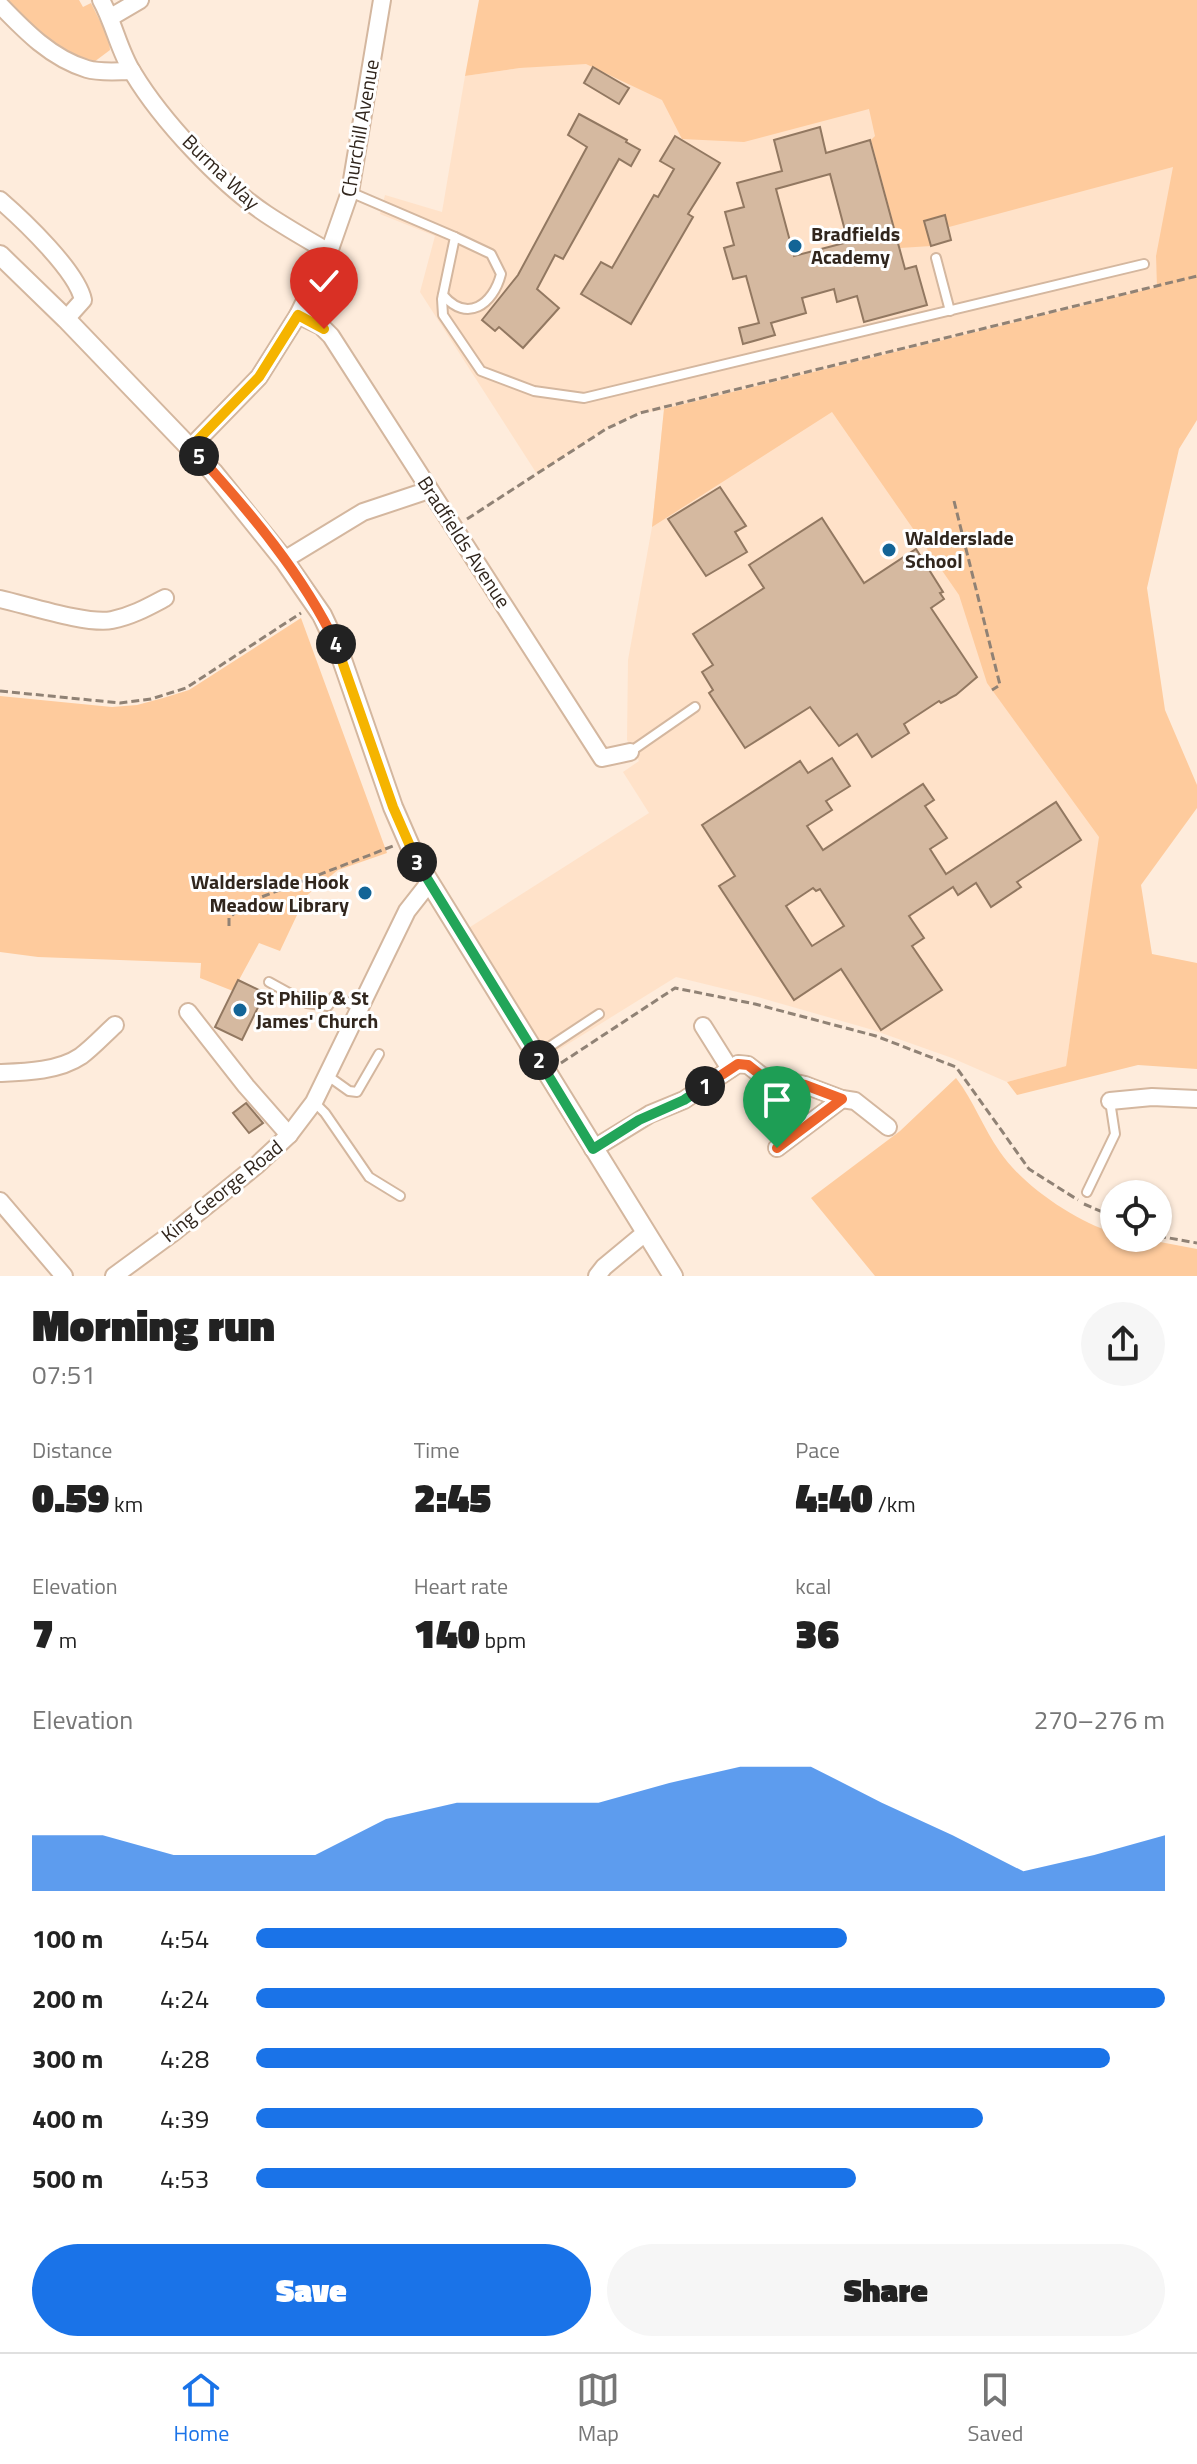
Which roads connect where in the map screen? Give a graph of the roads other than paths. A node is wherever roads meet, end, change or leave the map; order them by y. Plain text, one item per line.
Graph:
1 (101, 0) edge
2 (140, 0) edge
3 (382, 0) edge
4 (0, 5) edge
5 (111, 17) junction
6 (132, 71) junction
7 (350, 192) junction
8 (0, 200) edge
9 (455, 237) junction
10 (329, 252) junction
11 (0, 255) edge
12 (936, 258) dead end
13 (1144, 264) dead end
14 (443, 295) junction
15 (950, 311) junction
16 (298, 315) junction
17 (66, 319) junction
18 (191, 447) junction
19 (429, 490) junction
20 (284, 560) junction
21 (165, 598) dead end
22 (0, 599) edge
23 (695, 707) dead end
24 (630, 752) joint
25 (429, 883) junction
26 (269, 982) dead end
27 (360, 1008) junction
28 (188, 1012) dead end
29 (599, 1014) dead end
30 (115, 1025) dead end
31 (703, 1026) dead end
32 (379, 1054) dead end
33 (536, 1055) junction
34 (730, 1069) junction
35 (0, 1073) edge
36 (328, 1076) junction
37 (842, 1099) junction
38 (1197, 1099) edge
39 (1110, 1101) joint
40 (314, 1102) junction
41 (888, 1127) dead end
42 (289, 1135) junction
43 (777, 1148) dead end
44 (593, 1149) junction
45 (1087, 1192) dead end
46 (400, 1196) dead end
47 (0, 1201) edge
48 (645, 1233) junction
49 (64, 1276) edge
50 (114, 1276) edge
51 (597, 1276) edge
52 (673, 1276) edge

1 - 5 street, Burma Way
2 - 5 street
3 - 7 street, Churchill Avenue
4 - 6 street
5 - 6 street, Burma Way
6 - 10 street, Burma Way
7 - 9 lane
7 - 10 street, Churchill Avenue
8 - 17 street
9 - 14 lane
9 - 14 lane
10 - 16 street, Churchill Avenue
11 - 17 street
12 - 15 lane
13 - 15 lane
14 - 15 lane
16 - 18 street, Churchill Avenue
16 - 19 street, Bradfields Avenue
17 - 18 street
18 - 20 street
19 - 20 street
19 - 24 street, Bradfields Avenue
20 - 25 street
21 - 22 street
23 - 24 lane
25 - 27 street, King George Road
25 - 33 street
26 - 27 lane
27 - 36 street, King George Road
28 - 42 street
29 - 33 lane
30 - 35 street
31 - 34 street
32 - 36 lane
33 - 44 street
34 - 37 street
34 - 44 street
36 - 40 street, King George Road
37 - 41 street
37 - 43 street
38 - 39 street
39 - 45 lane
40 - 42 street, King George Road
40 - 46 lane
42 - 50 street, King George Road
44 - 48 street
47 - 49 street
48 - 51 street
48 - 52 street

